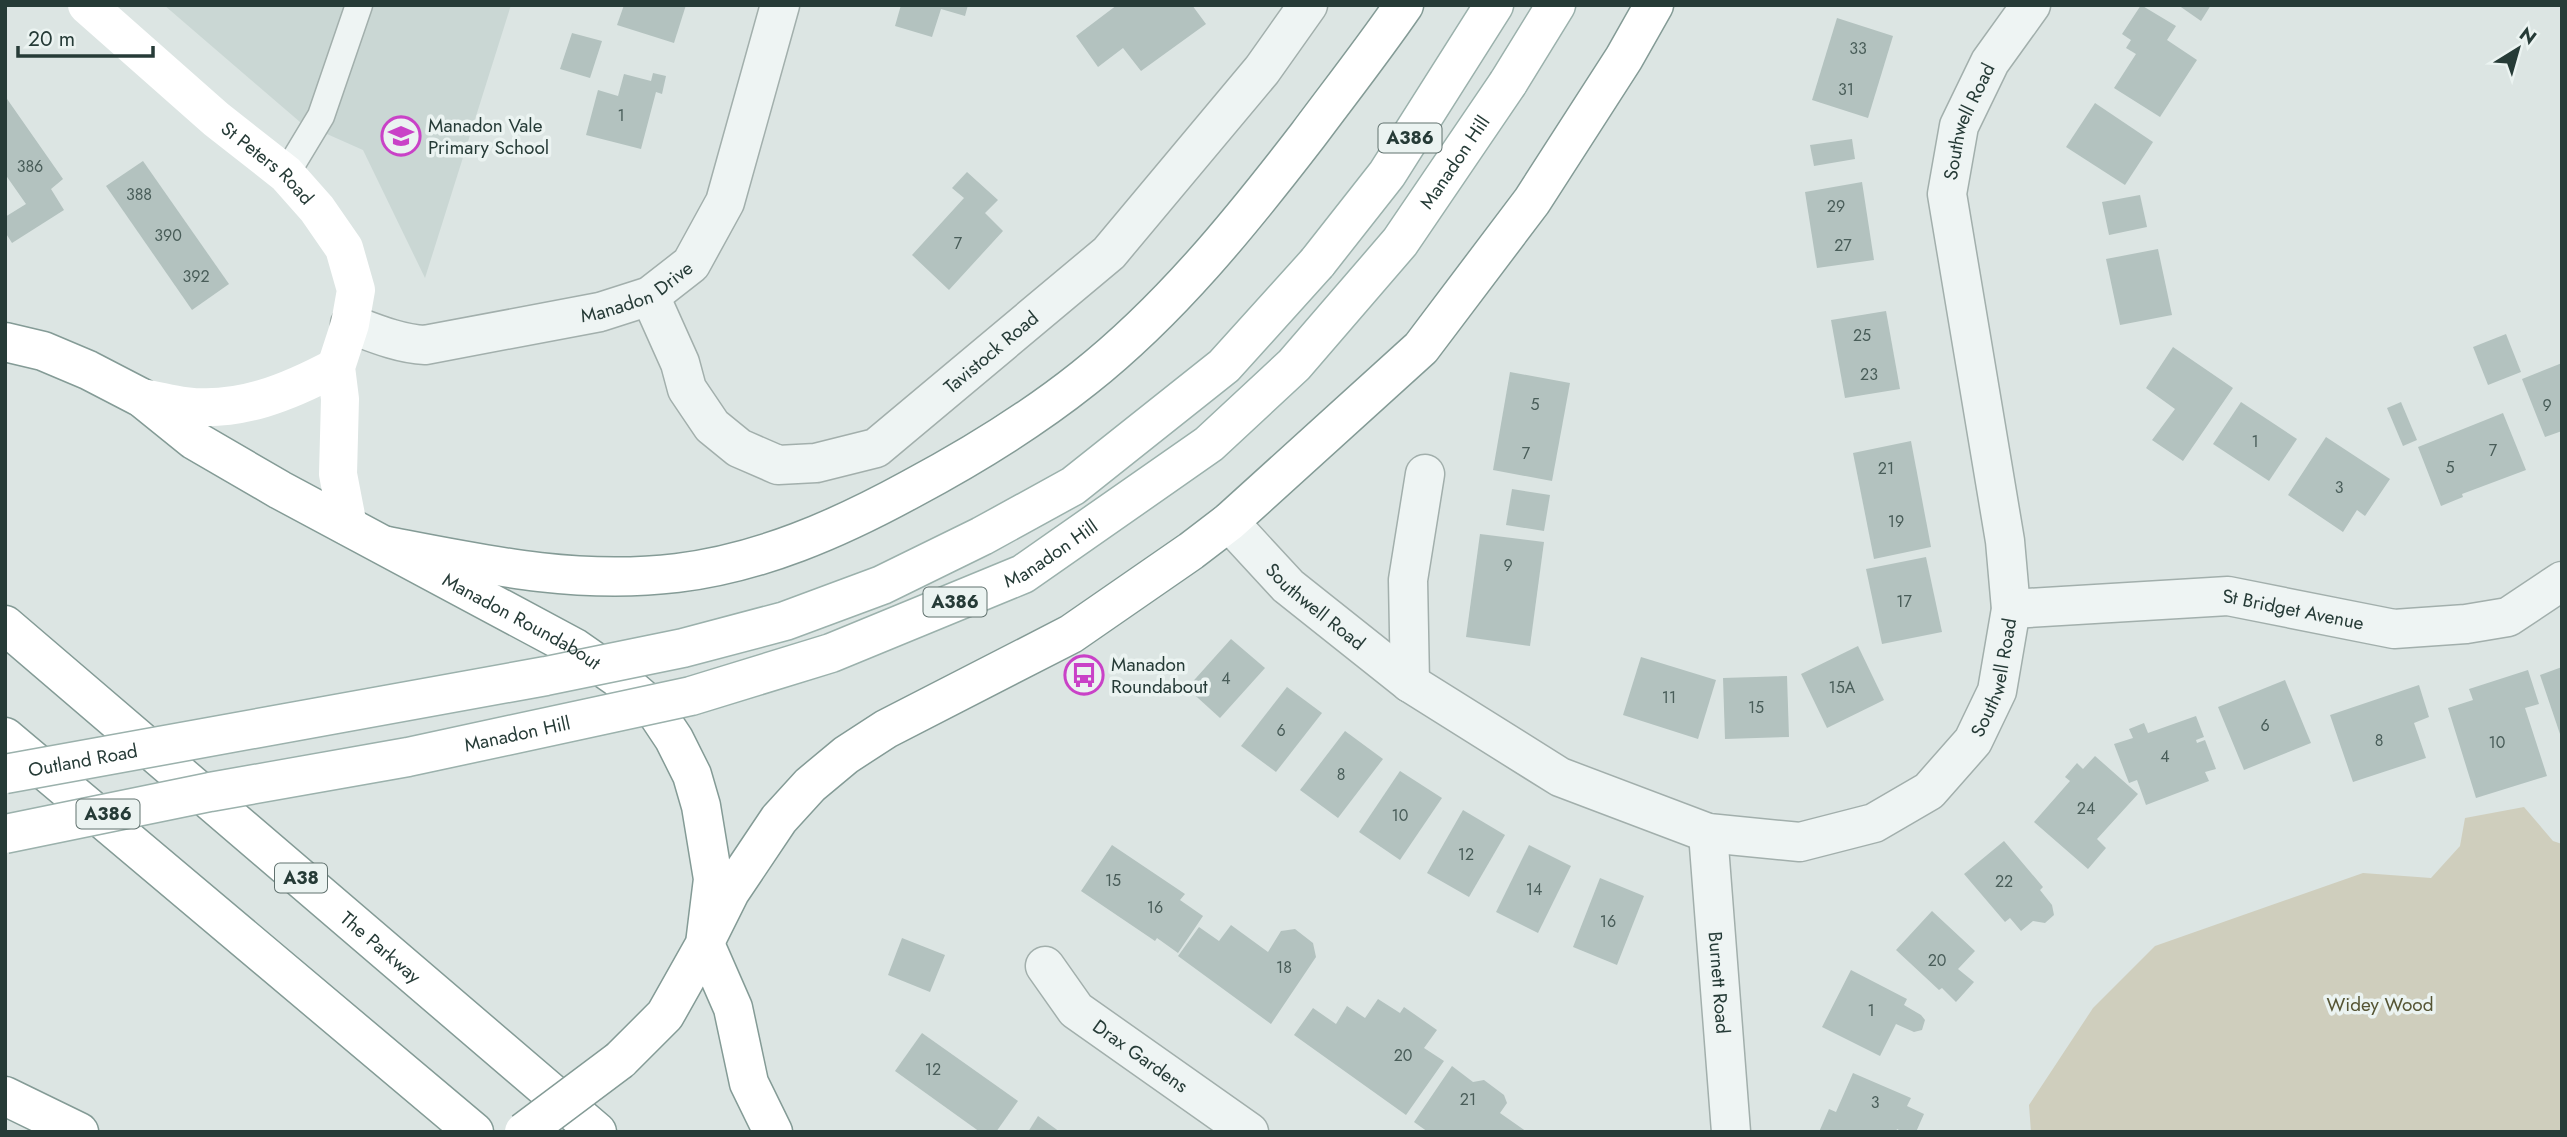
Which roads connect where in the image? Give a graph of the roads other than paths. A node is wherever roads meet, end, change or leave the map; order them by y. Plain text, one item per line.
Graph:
1 (87, 5) edge
2 (359, 5) edge
3 (780, 5) edge
4 (1308, 5) edge
5 (1404, 5) edge
6 (1494, 5) edge
7 (1556, 5) edge
8 (1654, 5) edge
9 (2031, 5) edge
10 (286, 174) junction
11 (650, 296) junction
12 (350, 324) junction
13 (5, 342) edge
14 (336, 367) junction
15 (142, 398) junction
16 (1425, 474) dead end
17 (1229, 522) junction
18 (348, 526) junction
19 (387, 546) junction
20 (2562, 581) edge
21 (2011, 609) junction
22 (5, 625) edge
23 (1410, 683) junction
24 (5, 737) edge
25 (5, 774) edge
26 (1708, 833) junction
27 (5, 834) edge
28 (705, 942) junction
29 (1045, 966) dead end
30 (5, 1096) edge
31 (79, 1132) edge
32 (474, 1132) edge
33 (524, 1132) edge
34 (597, 1132) edge
35 (773, 1132) edge
36 (1249, 1132) edge
37 (1731, 1132) edge

1 - 10 main road, St Peters Road
2 - 10 lane
3 - 11 street, Manadon Drive
4 - 11 street, Tavistock Road
5 - 19 main road
6 - 25 main road, Outland Road / A386, bridge
7 - 27 main road, Manadon Hill / A386, bridge
8 - 17 main road
9 - 21 street, Southwell Road
10 - 12 main road, St Peters Road
11 - 12 street, Manadon Drive
12 - 14 main road, St Peters Road
13 - 15 main road, Manadon Roundabout
14 - 15 main road
14 - 18 main road, St Peters Road
15 - 18 main road, Manadon Roundabout
16 - 23 street
17 - 23 street, Southwell Road
17 - 28 main road
18 - 19 main road, Manadon Roundabout
19 - 28 main road, Manadon Roundabout
20 - 21 street, St Bridget Avenue
21 - 26 street, Southwell Road
22 - 34 main road, The Parkway / A38
23 - 26 street, Southwell Road
24 - 32 main road
26 - 37 street, Burnett Road
28 - 33 main road, Manadon Roundabout, bridge
28 - 35 main road
29 - 36 street, Drax Gardens
30 - 31 main road

